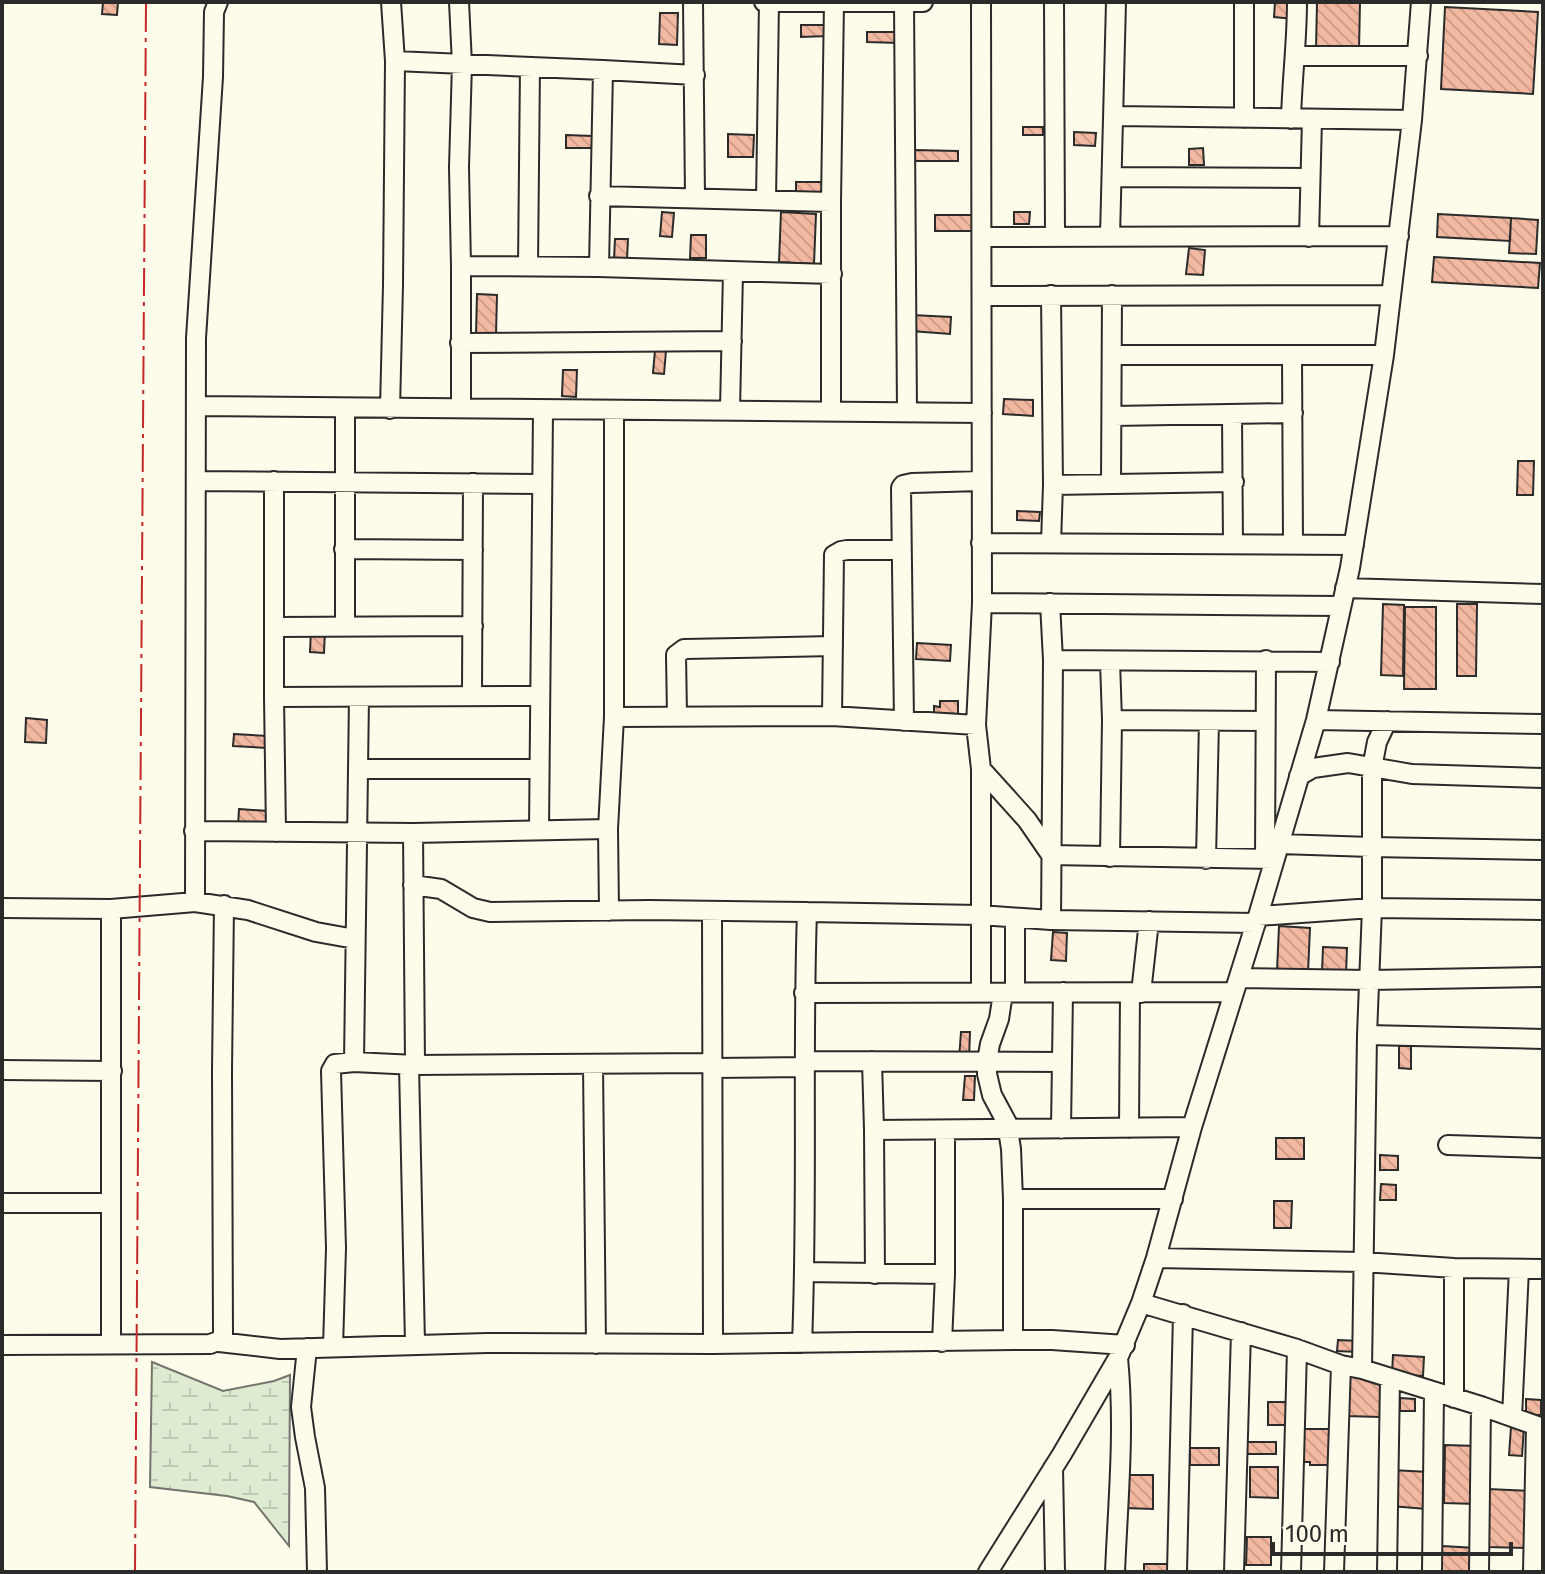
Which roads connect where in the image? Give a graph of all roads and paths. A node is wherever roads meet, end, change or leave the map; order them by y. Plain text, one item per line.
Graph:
1 (218, 2) edge
2 (391, 2) edge
3 (459, 2) edge
4 (693, 2) edge
5 (766, 2) edge
6 (834, 2) edge
7 (904, 2) edge
8 (923, 2) edge
9 (981, 2) edge
10 (1054, 2) edge
11 (1116, 2) edge
12 (1244, 2) edge
13 (1297, 2) edge
14 (1421, 2) edge
15 (1296, 56) junction
16 (1418, 56) junction
17 (395, 61) junction
18 (462, 64) junction
19 (530, 67) junction
20 (603, 70) junction
21 (695, 75) junction
22 (1115, 116) junction
23 (1244, 118) junction
24 (1291, 119) junction
25 (1312, 119) junction
26 (1412, 120) junction
27 (1113, 177) junction
28 (1310, 178) junction
29 (599, 196) junction
30 (695, 198) junction
31 (766, 200) junction
32 (831, 202) junction
33 (1055, 236) junction
34 (1110, 236) junction
35 (1399, 236) junction
36 (982, 237) junction
37 (1309, 237) junction
38 (461, 266) junction
39 (528, 266) junction
40 (599, 267) junction
41 (733, 272) junction
42 (832, 274) junction
43 (1051, 295) junction
44 (1112, 295) junction
45 (1391, 295) junction
46 (982, 296) junction
47 (732, 341) junction
48 (460, 343) junction
49 (1113, 355) junction
50 (1292, 355) junction
51 (1384, 355) junction
52 (197, 406) junction
53 (461, 408) junction
54 (345, 409) junction
55 (390, 409) junction
56 (730, 410) junction
57 (543, 411) junction
58 (614, 411) junction
59 (831, 411) junction
60 (907, 412) junction
61 (982, 413) junction
62 (1293, 413) junction
63 (1232, 415) junction
64 (1113, 416) junction
65 (196, 481) junction
66 (274, 481) junction
67 (344, 481) junction
68 (981, 481) junction
69 (1234, 482) junction
70 (473, 483) junction
71 (541, 484) junction
72 (1111, 484) junction
73 (1053, 485) junction
74 (981, 543) junction
75 (1051, 543) junction
76 (1293, 543) junction
77 (1233, 544) junction
78 (1354, 545) junction
79 (344, 549) junction
80 (473, 550) junction
81 (901, 550) junction
82 (1543, 594) edge
83 (1343, 597) junction
84 (982, 603) junction
85 (1050, 603) junction
86 (345, 626) junction
87 (473, 626) junction
88 (275, 627) junction
89 (833, 646) junction
90 (1053, 660) junction
91 (1266, 660) junction
92 (1110, 661) junction
93 (1330, 662) junction
94 (472, 695) junction
95 (540, 696) junction
96 (274, 697) junction
97 (359, 697) junction
98 (677, 716) junction
99 (832, 716) junction
100 (614, 717) junction
101 (1112, 720) junction
102 (1316, 720) junction
103 (904, 721) junction
104 (1209, 721) junction
105 (1265, 721) junction
106 (1387, 721) junction
107 (1543, 724) edge
108 (976, 725) junction
109 (1372, 768) junction
110 (359, 769) junction
111 (539, 769) junction
112 (981, 769) junction
113 (1299, 776) junction
114 (1543, 778) edge
115 (608, 829) junction
116 (539, 830) junction
117 (194, 831) junction
118 (276, 832) junction
119 (356, 833) junction
120 (413, 833) junction
121 (1371, 847) junction
122 (1543, 850) edge
123 (1273, 854) junction
124 (1051, 855) junction
125 (1110, 857) junction
126 (1206, 859) junction
127 (413, 885) junction
128 (195, 902) junction
129 (224, 905) junction
130 (2, 908) edge
131 (1372, 908) junction
132 (111, 909) junction
133 (1543, 910) edge
134 (609, 911) junction
135 (712, 912) junction
136 (807, 912) junction
137 (980, 915) junction
138 (1015, 918) junction
139 (1257, 919) junction
140 (1051, 920) junction
141 (1149, 921) junction
142 (355, 939) junction
143 (1543, 977) edge
144 (1370, 980) junction
145 (1236, 985) junction
146 (981, 992) junction
147 (1063, 992) junction
148 (804, 993) junction
149 (1009, 993) junction
150 (1136, 993) junction
151 (1367, 1035) junction
152 (1543, 1039) edge
153 (872, 1061) junction
154 (987, 1061) junction
155 (354, 1062) junction
156 (1062, 1062) junction
157 (804, 1064) junction
158 (412, 1065) junction
159 (593, 1065) junction
160 (712, 1065) junction
161 (2, 1070) edge
162 (112, 1071) junction
163 (1192, 1127) junction
164 (1129, 1128) junction
165 (1061, 1129) junction
166 (874, 1130) junction
167 (1009, 1130) junction
168 (945, 1131) junction
169 (1448, 1145) dead end
170 (1543, 1148) edge
171 (1013, 1199) junction
172 (1173, 1199) junction
173 (2, 1203) edge
174 (111, 1203) junction
175 (1156, 1258) junction
176 (1363, 1262) junction
177 (1454, 1268) junction
178 (1519, 1269) junction
179 (1543, 1269) edge
180 (805, 1272) junction
181 (875, 1274) junction
182 (945, 1274) junction
183 (1141, 1303) junction
184 (1183, 1314) junction
185 (1241, 1332) junction
186 (1013, 1340) junction
187 (219, 1342) junction
188 (942, 1342) junction
189 (802, 1343) junction
190 (111, 1344) junction
191 (415, 1344) junction
192 (596, 1344) junction
193 (713, 1344) junction
194 (2, 1345) edge
195 (333, 1347) junction
196 (307, 1348) junction
197 (1297, 1349) junction
198 (1121, 1352) junction
199 (1341, 1365) junction
200 (1362, 1369) junction
201 (1390, 1378) junction
202 (1434, 1392) junction
203 (1454, 1398) junction
204 (1481, 1406) junction
205 (1512, 1417) junction
206 (1540, 1427) edge
207 (1053, 1468) junction
208 (992, 1569) edge
209 (317, 1572) edge
210 (1055, 1572) edge
211 (1115, 1572) edge
212 (1177, 1572) edge
213 (1234, 1572) edge
214 (1291, 1572) edge
215 (1334, 1572) edge
216 (1387, 1572) edge
217 (1432, 1572) edge
218 (1479, 1572) edge
219 (1533, 1572) edge

1 - 52 street
2 - 17 street
3 - 18 street
4 - 21 street
5 - 6 street
5 - 31 street
6 - 7 street
6 - 32 street
7 - 8 street
7 - 60 street
9 - 36 street
10 - 33 street
11 - 22 street
12 - 23 street
13 - 15 street
14 - 16 street
15 - 16 street
15 - 24 street
16 - 26 street
17 - 18 street
17 - 55 street
18 - 19 street
18 - 38 street
19 - 20 street
19 - 39 street
20 - 21 street
20 - 29 street
21 - 30 street
22 - 23 street
22 - 27 street
23 - 24 street
24 - 25 street
25 - 26 street
25 - 28 street
26 - 35 street
27 - 28 street
27 - 34 street
28 - 37 street
29 - 30 street
29 - 40 street
30 - 31 street
31 - 32 street
32 - 42 street
33 - 34 street
33 - 36 street
34 - 37 street
35 - 37 street
35 - 45 street
36 - 46 street
38 - 39 street
38 - 48 street
39 - 40 street
40 - 41 street
41 - 42 street
41 - 47 street
42 - 59 street
43 - 44 street
43 - 46 street
43 - 73 street
44 - 45 street
44 - 49 street
45 - 51 street
46 - 61 street
47 - 48 street
47 - 56 street
48 - 53 street
49 - 50 street
49 - 64 street
50 - 51 street
50 - 62 street
51 - 78 street
52 - 54 street
52 - 65 street
53 - 55 street
53 - 57 street
54 - 55 street
54 - 67 street
56 - 58 street
56 - 59 street
57 - 58 street
57 - 71 street
58 - 100 street
59 - 60 street
60 - 61 street
61 - 68 street
62 - 63 street
62 - 76 street
63 - 64 street
63 - 69 street
64 - 72 street
65 - 66 street
65 - 117 street
66 - 67 street
66 - 88 street
67 - 70 street
67 - 79 street
68 - 74 street
68 - 81 street
69 - 72 street
69 - 77 street
70 - 71 street
70 - 80 street
71 - 95 street
72 - 73 street
73 - 75 street
74 - 75 street
74 - 84 street
75 - 77 street
76 - 77 street
76 - 78 street
78 - 83 street
79 - 80 street
79 - 86 street
80 - 87 street
81 - 89 street
81 - 103 street
82 - 83 street
83 - 85 street
83 - 93 street
84 - 85 street
84 - 108 street
85 - 90 street
86 - 87 street
86 - 88 street
87 - 94 street
88 - 96 street
89 - 98 street
89 - 99 street
90 - 92 street
90 - 124 street
91 - 92 street
91 - 93 street
91 - 105 street
92 - 101 street
93 - 102 street
94 - 95 street
94 - 97 street
95 - 111 street
96 - 97 street
96 - 118 street
97 - 110 street
98 - 99 street
98 - 100 street
99 - 103 street
100 - 115 street
101 - 104 street
101 - 125 street
102 - 106 street
102 - 113 street
103 - 108 street
104 - 105 street
104 - 126 street
105 - 123 street
106 - 107 street
106 - 109 street
108 - 112 street
109 - 113 street
109 - 114 street
109 - 121 street
110 - 111 street
110 - 119 street
111 - 116 street
112 - 124 street
112 - 137 street
113 - 123 street
115 - 116 street
115 - 134 street
116 - 120 street
117 - 118 street
117 - 128 street
118 - 119 street
119 - 120 street
119 - 142 street
120 - 127 street
121 - 122 street
121 - 123 street
121 - 131 street
123 - 126 street
123 - 139 street
124 - 125 street
124 - 140 street
125 - 126 street
127 - 134 street
127 - 158 street
128 - 129 street
128 - 132 street
129 - 142 street
129 - 187 street
130 - 132 street
131 - 133 street
131 - 139 street
131 - 144 street
132 - 162 street
134 - 135 street
135 - 136 street
135 - 160 street
136 - 137 street
136 - 148 street
137 - 138 street
137 - 146 street
138 - 140 street
138 - 149 street
139 - 141 street
139 - 145 street
140 - 141 street
141 - 150 street
142 - 155 street
143 - 144 street
144 - 145 street
144 - 151 street
145 - 150 street
145 - 163 street
146 - 148 street
146 - 149 street
147 - 149 street
147 - 150 street
147 - 156 street
148 - 157 street
149 - 154 street
150 - 164 street
151 - 152 street
151 - 176 street
153 - 154 street
153 - 157 street
153 - 166 street
154 - 156 street
154 - 167 street
155 - 158 street
155 - 195 street
156 - 165 street
157 - 160 street
157 - 180 street
158 - 159 street
158 - 191 street
159 - 160 street
159 - 192 street
160 - 193 street
161 - 162 street
162 - 174 street
163 - 164 street
163 - 172 street
164 - 165 street
165 - 167 street
166 - 168 street
166 - 181 street
167 - 168 street
167 - 171 street
168 - 182 street
169 - 170 street
171 - 172 street
171 - 186 street
172 - 175 street
173 - 174 street
174 - 190 street
175 - 176 street
175 - 183 street
176 - 177 street
176 - 200 street
177 - 178 street
177 - 203 street
178 - 179 street
178 - 205 street
180 - 181 street
180 - 189 street
181 - 182 street
182 - 188 street
183 - 184 street
183 - 198 street
184 - 185 street
184 - 212 street
185 - 197 street
185 - 213 street
186 - 188 street
186 - 198 street
187 - 190 street
187 - 196 street
188 - 189 street
189 - 193 street
190 - 194 street
191 - 192 street
191 - 195 street
192 - 193 street
195 - 196 street
196 - 209 street
197 - 199 street
197 - 214 street
198 - 207 street
198 - 211 street
199 - 200 street
199 - 215 street
200 - 201 street
201 - 202 street
201 - 216 street
202 - 203 street
202 - 217 street
203 - 204 street
204 - 205 street
204 - 218 street
205 - 206 street
206 - 219 street
207 - 208 street
207 - 210 street

